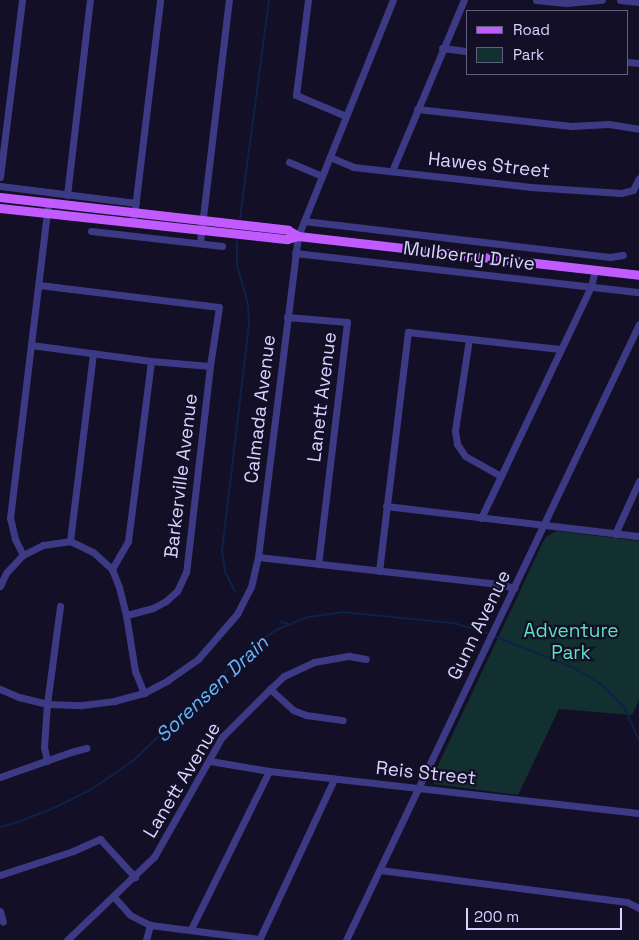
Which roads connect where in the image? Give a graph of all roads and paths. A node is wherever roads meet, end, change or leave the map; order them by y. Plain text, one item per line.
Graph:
1 (22, 0) edge
2 (90, 0) edge
3 (160, 0) edge
4 (229, 0) edge
5 (308, 0) edge
6 (393, 0) edge
7 (464, 0) edge
8 (536, 0) edge
9 (602, 0) edge
10 (620, 0) edge
11 (639, 2) edge
12 (442, 48) junction
13 (466, 51) edge
14 (417, 109) junction
15 (346, 116) junction
16 (639, 129) edge
17 (330, 157) junction
18 (289, 162) dead end
19 (392, 171) junction
20 (322, 176) junction
21 (0, 177) edge
22 (639, 178) edge
23 (0, 186) edge
24 (67, 195) junction
25 (0, 197) edge
26 (48, 202) junction
27 (0, 208) edge
28 (134, 212) junction
29 (46, 213) junction
30 (304, 221) junction
31 (201, 225) junction
32 (91, 231) dead end
33 (298, 236) junction
34 (200, 242) junction
35 (222, 246) dead end
36 (295, 253) junction
37 (623, 255) dead end
38 (595, 270) junction
39 (639, 275) edge
40 (39, 285) junction
41 (591, 286) junction
42 (639, 292) edge
43 (287, 316) junction
44 (639, 324) edge
45 (468, 338) junction
46 (32, 346) junction
47 (560, 349) junction
48 (93, 353) junction
49 (151, 362) junction
50 (210, 366) junction
51 (501, 476) junction
52 (639, 481) edge
53 (386, 506) junction
54 (481, 518) junction
55 (545, 525) junction
56 (615, 534) junction
57 (639, 536) edge
58 (70, 541) junction
59 (23, 555) junction
60 (258, 557) junction
61 (318, 564) junction
62 (112, 569) junction
63 (379, 570) junction
64 (0, 586) edge
65 (515, 588) junction
66 (60, 606) dead end
67 (126, 615) junction
68 (366, 659) dead end
69 (0, 689) edge
70 (270, 689) junction
71 (144, 692) junction
72 (47, 704) junction
73 (342, 720) dead end
74 (86, 748) dead end
75 (210, 760) junction
76 (47, 761) junction
77 (269, 771) junction
78 (0, 777) edge
79 (334, 779) junction
80 (419, 787) junction
81 (639, 813) edge
82 (380, 870) junction
83 (0, 875) edge
84 (135, 877) junction
85 (114, 897) junction
86 (639, 908) edge
87 (0, 911) edge
88 (3, 922) dead end
89 (150, 926) junction
90 (191, 929) junction
91 (260, 939) edge
92 (67, 940) edge
93 (146, 940) edge
94 (346, 940) edge

1 - 21 street
2 - 24 street
3 - 28 street
4 - 31 street
5 - 15 street
6 - 15 street, Calmada Avenue
7 - 12 street
8 - 9 street
10 - 11 street
12 - 13 street
12 - 14 street
14 - 16 street
14 - 19 street
15 - 17 street, Calmada Avenue
17 - 19 street, Hawes Street
17 - 20 street, Calmada Avenue
18 - 20 street
19 - 22 street, Hawes Street
20 - 30 street, Calmada Avenue
23 - 24 street
24 - 28 street
25 - 26 main road, Mulberry Drive
26 - 28 main road, Mulberry Drive
26 - 29 street
27 - 29 main road, Mulberry Drive
28 - 29 main road, Mulberry Drive
28 - 31 main road, Mulberry Drive
29 - 40 street
30 - 33 street, Calmada Avenue
30 - 37 street
31 - 33 main road, Mulberry Drive
31 - 34 street
32 - 34 street
33 - 36 street, Calmada Avenue
33 - 38 main road, Mulberry Drive
34 - 35 street
36 - 41 street, Mulberry Drive
36 - 43 street, Calmada Avenue
38 - 39 main road, Mulberry Drive
38 - 41 street
40 - 46 street
40 - 50 street, Barkerville Avenue
41 - 42 street, Mulberry Drive
41 - 47 street
43 - 60 street, Calmada Avenue
43 - 61 street, Lanett Avenue
44 - 55 street, Gunn Avenue
45 - 47 street
45 - 51 street
45 - 53 street
46 - 48 street
46 - 59 street
47 - 51 street
48 - 49 street
48 - 58 street
49 - 50 street
49 - 62 street
50 - 67 street, Barkerville Avenue
51 - 54 street
52 - 56 street
53 - 54 street
53 - 63 street
54 - 55 street
55 - 56 street
55 - 65 street, Gunn Avenue
56 - 57 street
58 - 59 street
58 - 62 street
59 - 64 street
60 - 61 street
60 - 71 street, Calmada Avenue
61 - 63 street
62 - 67 street
63 - 65 street
65 - 80 street, Gunn Avenue
66 - 72 street
67 - 71 street
68 - 70 street, Lanett Avenue
69 - 72 street, Calmada Avenue
70 - 73 street
70 - 75 street, Lanett Avenue
71 - 72 street, Calmada Avenue
72 - 76 street
74 - 76 street
75 - 77 street, Reis Street
75 - 84 street, Lanett Avenue
76 - 78 street
77 - 79 street, Reis Street
77 - 90 street
79 - 80 street, Reis Street
79 - 91 street
80 - 81 street, Reis Street
80 - 82 street, Gunn Avenue
82 - 86 street
82 - 94 street, Gunn Avenue
83 - 84 street
84 - 85 street, Lanett Avenue
85 - 89 street
85 - 92 street, Lanett Avenue
87 - 88 street
89 - 90 street
89 - 93 street
90 - 91 street

